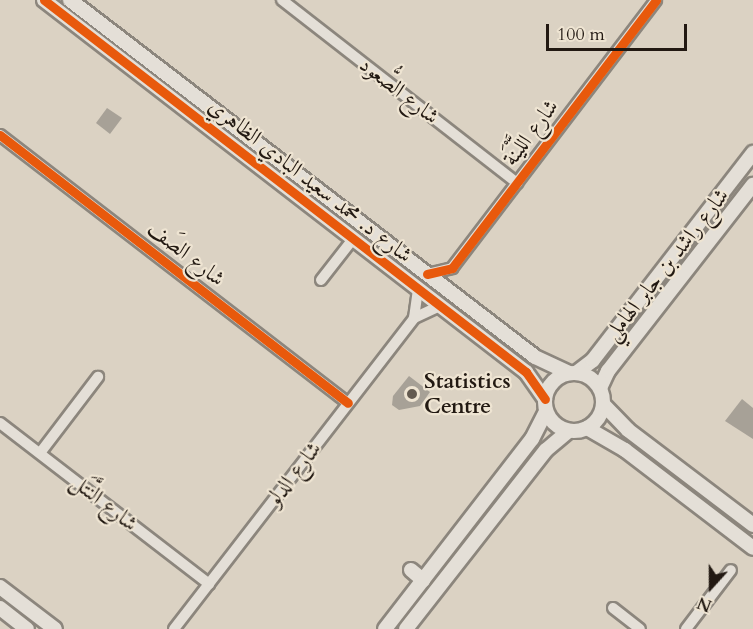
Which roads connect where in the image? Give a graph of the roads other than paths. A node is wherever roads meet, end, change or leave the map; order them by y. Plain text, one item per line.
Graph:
1 (44, 0) edge
2 (70, 0) edge
3 (282, 0) edge
4 (656, 0) edge
5 (0, 135) edge
6 (753, 153) edge
7 (517, 183) junction
8 (753, 185) edge
9 (342, 209) junction
10 (332, 222) junction
11 (353, 239) junction
12 (452, 268) junction
13 (427, 274) junction
14 (321, 280) dead end
15 (418, 289) junction
16 (452, 294) junction
17 (440, 306) junction
18 (414, 318) junction
19 (573, 373) junction
20 (98, 377) dead end
21 (600, 388) junction
22 (348, 403) junction
23 (603, 404) junction
24 (546, 405) junction
25 (0, 423) edge
26 (587, 428) junction
27 (569, 431) junction
28 (40, 453) junction
29 (753, 525) edge
30 (753, 548) edge
31 (411, 570) dead end
32 (731, 570) dead end
33 (423, 580) junction
34 (209, 584) junction
35 (0, 587) edge
36 (0, 608) edge
37 (613, 608) dead end
38 (52, 628) edge
39 (27, 629) edge
40 (174, 629) edge
41 (385, 629) edge
42 (406, 629) edge
43 (640, 629) edge
44 (686, 629) edge

1 - 10 street, شارع د. محمد سعيد البادي الظاهري
2 - 9 street, شارع د. محمد سعيد البادي الظاهري
3 - 7 street, شارع الصُّعود
4 - 7 street, شارع اللَّيْنَة
5 - 22 street, شارع الصَف
6 - 19 street, شارع راشد بن جابر الهاملي
7 - 12 street, شارع اللَّيْنَة
8 - 21 street, شارع راشد بن جابر الهاملي
9 - 10 street
9 - 13 street, شارع د. محمد سعيد البادي الظاهري
10 - 11 street, شارع د. محمد سعيد البادي الظاهري
11 - 14 street
11 - 15 street, شارع د. محمد سعيد البادي الظاهري
12 - 13 street
12 - 16 street
13 - 16 street, شارع د. محمد سعيد البادي الظاهري
15 - 17 street, شارع د. محمد سعيد البادي الظاهري
15 - 18 street, شارع الدلو
16 - 19 street, شارع د. محمد سعيد البادي الظاهري
17 - 18 street, شارع الدلو
17 - 24 street, شارع د. محمد سعيد البادي الظاهري
18 - 22 street, شارع الدلو
19 - 21 street
19 - 24 street
20 - 28 street
21 - 23 street
22 - 34 street, شارع الدلو
23 - 26 street
23 - 29 street
24 - 27 street
24 - 33 street
25 - 28 street, شارع النَّتَل
26 - 27 street
26 - 30 street
27 - 42 street
28 - 34 street, شارع النَّتَل
31 - 33 street
32 - 44 street
33 - 41 street
34 - 40 street, شارع الدلو
35 - 38 street
36 - 39 street
37 - 43 street

